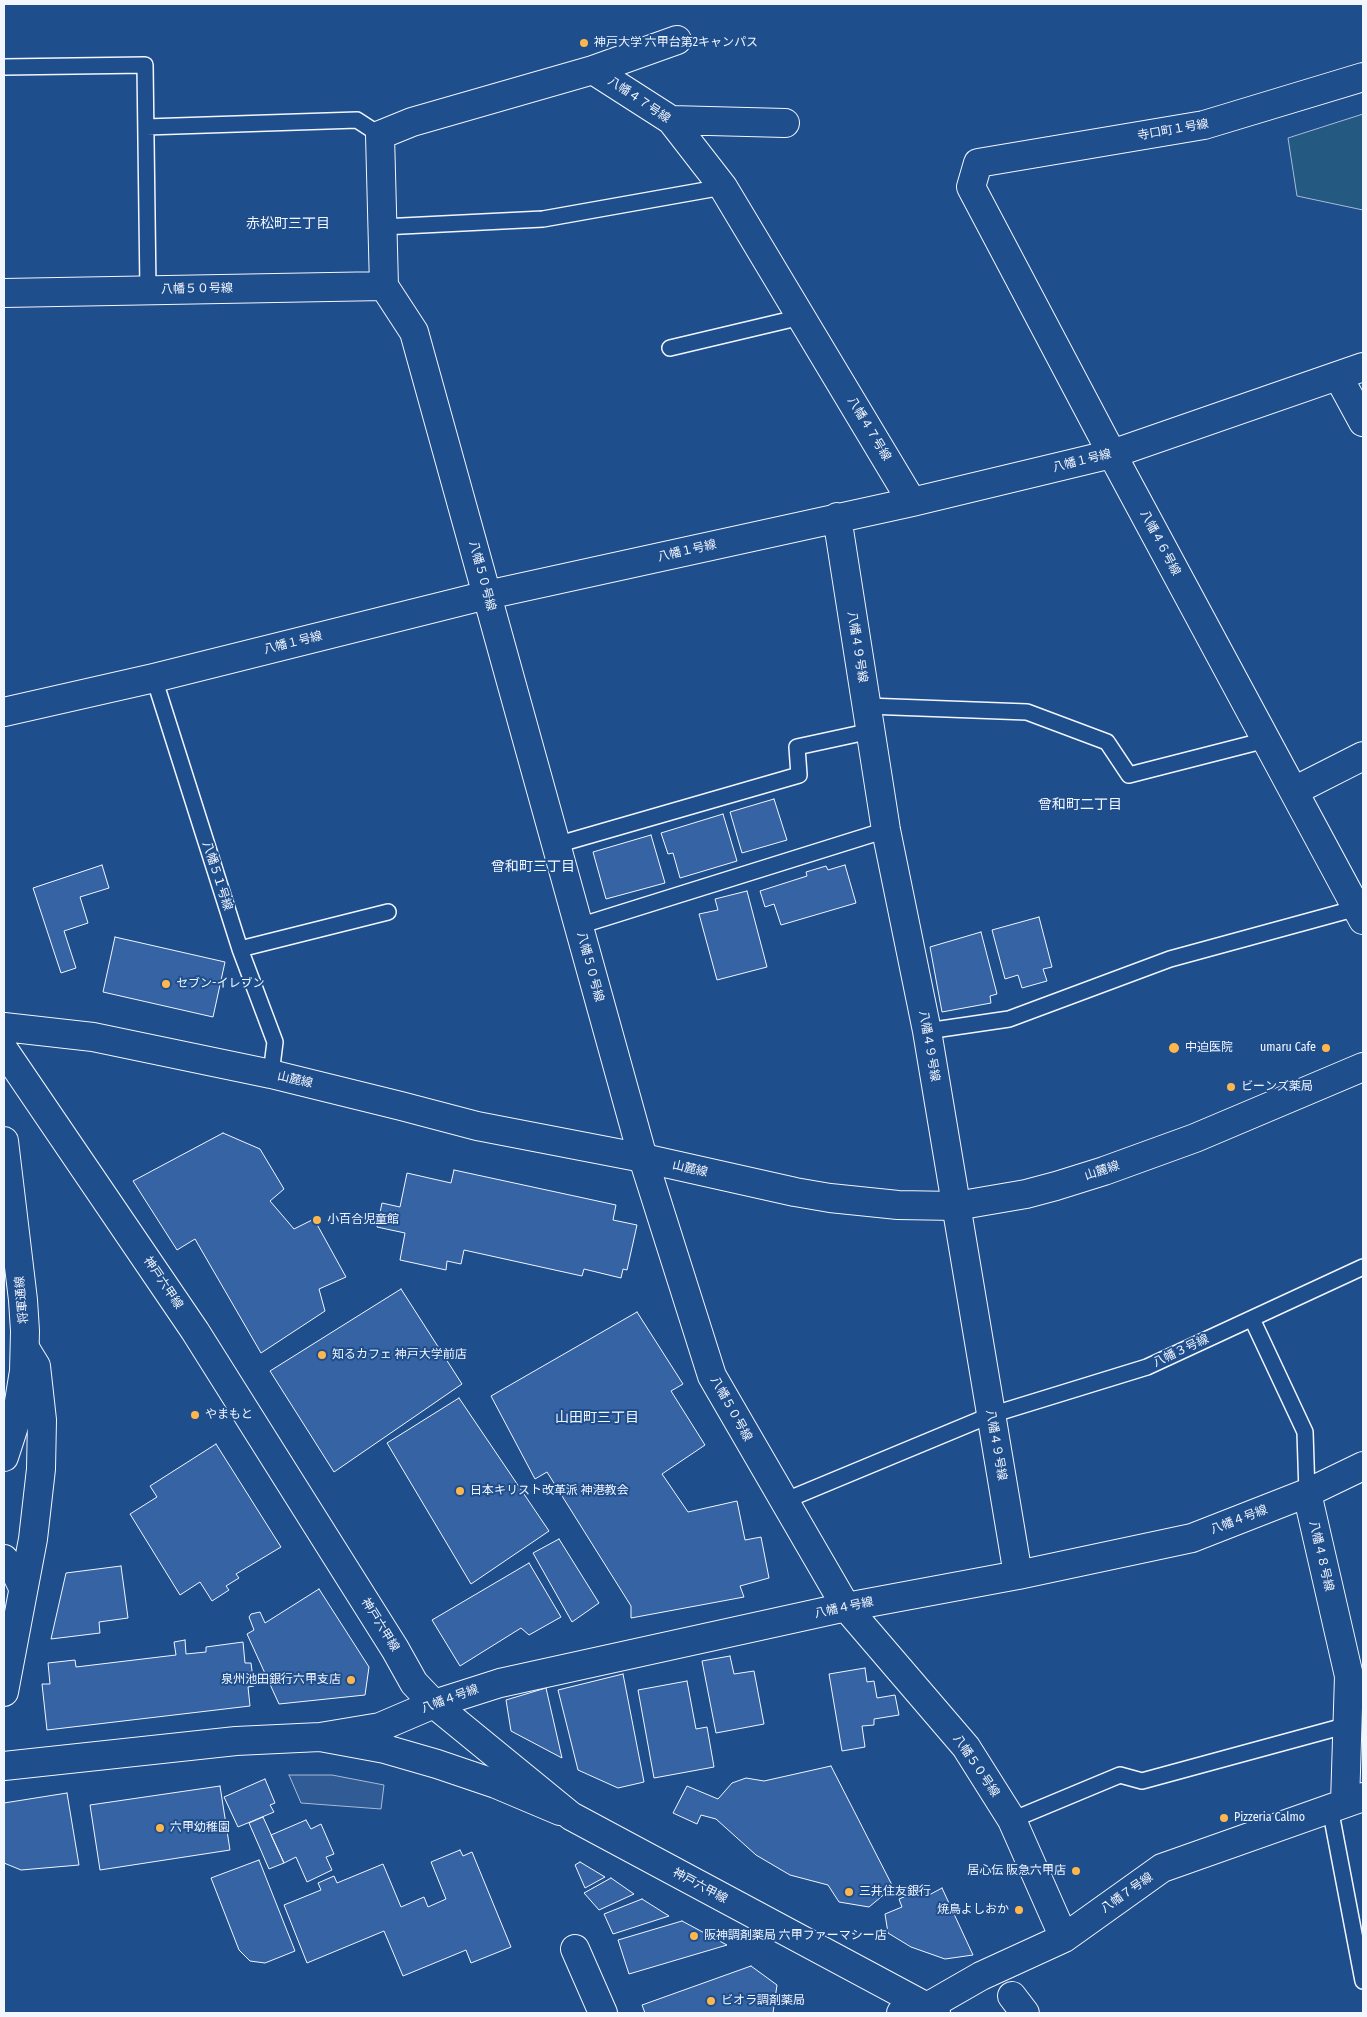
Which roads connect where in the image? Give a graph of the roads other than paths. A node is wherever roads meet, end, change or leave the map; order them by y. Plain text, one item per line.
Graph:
1 (677, 40) dead end
2 (4, 67) edge
3 (593, 70) junction
4 (1363, 77) edge
5 (671, 120) junction
6 (785, 123) dead end
7 (146, 127) junction
8 (380, 135) junction
9 (978, 163) joint
10 (723, 187) junction
11 (382, 227) junction
12 (384, 286) junction
13 (148, 290) junction
14 (4, 293) edge
15 (801, 317) junction
16 (670, 348) dead end
17 (1351, 371) edge
18 (1363, 422) edge
19 (1112, 454) junction
20 (912, 502) junction
21 (837, 517) junction
22 (488, 595) junction
23 (154, 678) junction
24 (4, 712) edge
25 (869, 719) junction
26 (1266, 740) junction
27 (1363, 756) edge
28 (1294, 791) junction
29 (886, 830) junction
30 (556, 845) junction
31 (388, 912) dead end
32 (1360, 914) edge
33 (579, 926) junction
34 (240, 949) junction
35 (4, 1027) edge
36 (927, 1031) junction
37 (4, 1050) edge
38 (1363, 1067) edge
39 (271, 1074) junction
40 (4, 1141) edge
41 (643, 1158) junction
42 (956, 1206) junction
43 (1363, 1267) edge
44 (1252, 1319) junction
45 (25, 1348) junction
46 (991, 1415) junction
47 (4, 1457) edge
48 (1363, 1466) edge
49 (1307, 1493) junction
50 (784, 1501) junction
51 (4, 1559) edge
52 (1018, 1575) junction
53 (23, 1588) junction
54 (846, 1607) junction
55 (1356, 1673) edge
56 (4, 1692) edge
57 (434, 1704) junction
58 (1348, 1725) junction
59 (320, 1737) junction
60 (4, 1766) edge
61 (1346, 1803) edge
62 (570, 1816) junction
63 (1012, 1820) junction
64 (1064, 1938) junction
65 (575, 1949) dead end
66 (1363, 1981) edge
67 (931, 2010) edge
68 (603, 2013) edge
69 (901, 2013) edge

1 - 3 street
2 - 7 lane
3 - 5 street, 八幡４７号線
3 - 8 street
4 - 9 street, 寺口町１号線
5 - 6 street
5 - 10 street, 八幡４７号線
7 - 8 lane
7 - 13 lane
8 - 11 street
9 - 19 street, 八幡４６号線
10 - 11 lane
10 - 15 street, 八幡４７号線
11 - 12 street
12 - 13 street, 八幡５０号線
12 - 22 street, 八幡５０号線
13 - 14 street, 八幡５０号線
15 - 16 lane
15 - 20 street, 八幡４７号線
17 - 18 street
17 - 19 street, 八幡１号線
19 - 20 street, 八幡１号線
19 - 26 street, 八幡４６号線
20 - 21 street, 八幡１号線
21 - 22 street, 八幡１号線
21 - 25 street, 八幡４９号線
22 - 23 street, 八幡１号線
22 - 30 street, 八幡５０号線
23 - 24 street, 八幡１号線
23 - 34 lane, 八幡５１号線
25 - 26 lane
25 - 29 street, 八幡４９号線
25 - 30 lane
26 - 28 street, 八幡４６号線
27 - 28 street
28 - 32 street, 八幡４６号線
29 - 33 lane
29 - 36 street, 八幡４９号線
30 - 33 street, 八幡５０号線
31 - 34 lane
32 - 36 lane
33 - 41 street, 八幡５０号線
34 - 39 lane, 八幡５１号線
35 - 39 street, 山麓線
36 - 42 street, 八幡４９号線
37 - 57 street, 神戸六甲線
38 - 42 street, 山麓線
39 - 41 street, 山麓線
40 - 45 street, 将軍通線
41 - 42 street, 山麓線
41 - 50 street, 八幡５０号線
42 - 46 street, 八幡４９号線
43 - 44 lane, 八幡３号線
44 - 46 lane, 八幡３号線
44 - 49 lane, 八幡４８号線
45 - 47 street, 将軍通線
45 - 53 street
46 - 50 lane, 八幡３号線
46 - 52 street, 八幡４９号線
48 - 49 street, 八幡４号線
49 - 52 street, 八幡４号線
49 - 55 street, 八幡４８号線
50 - 54 street, 八幡５０号線
51 - 53 street
52 - 54 street, 八幡４号線
53 - 56 street
54 - 57 street, 八幡４号線
54 - 63 street, 八幡５０号線
55 - 58 street, 八幡４８号線
57 - 59 street, 八幡４号線
57 - 62 street, 神戸六甲線
58 - 61 street, 八幡４８号線
58 - 63 lane
59 - 60 street, 八幡４号線
59 - 62 street, 八幡４号線
61 - 64 street, 八幡７号線
61 - 66 lane
62 - 67 street, 神戸六甲線
63 - 64 street, 八幡５０号線
64 - 67 street, 八幡７号線
65 - 68 street
67 - 69 street, 八幡７号線

